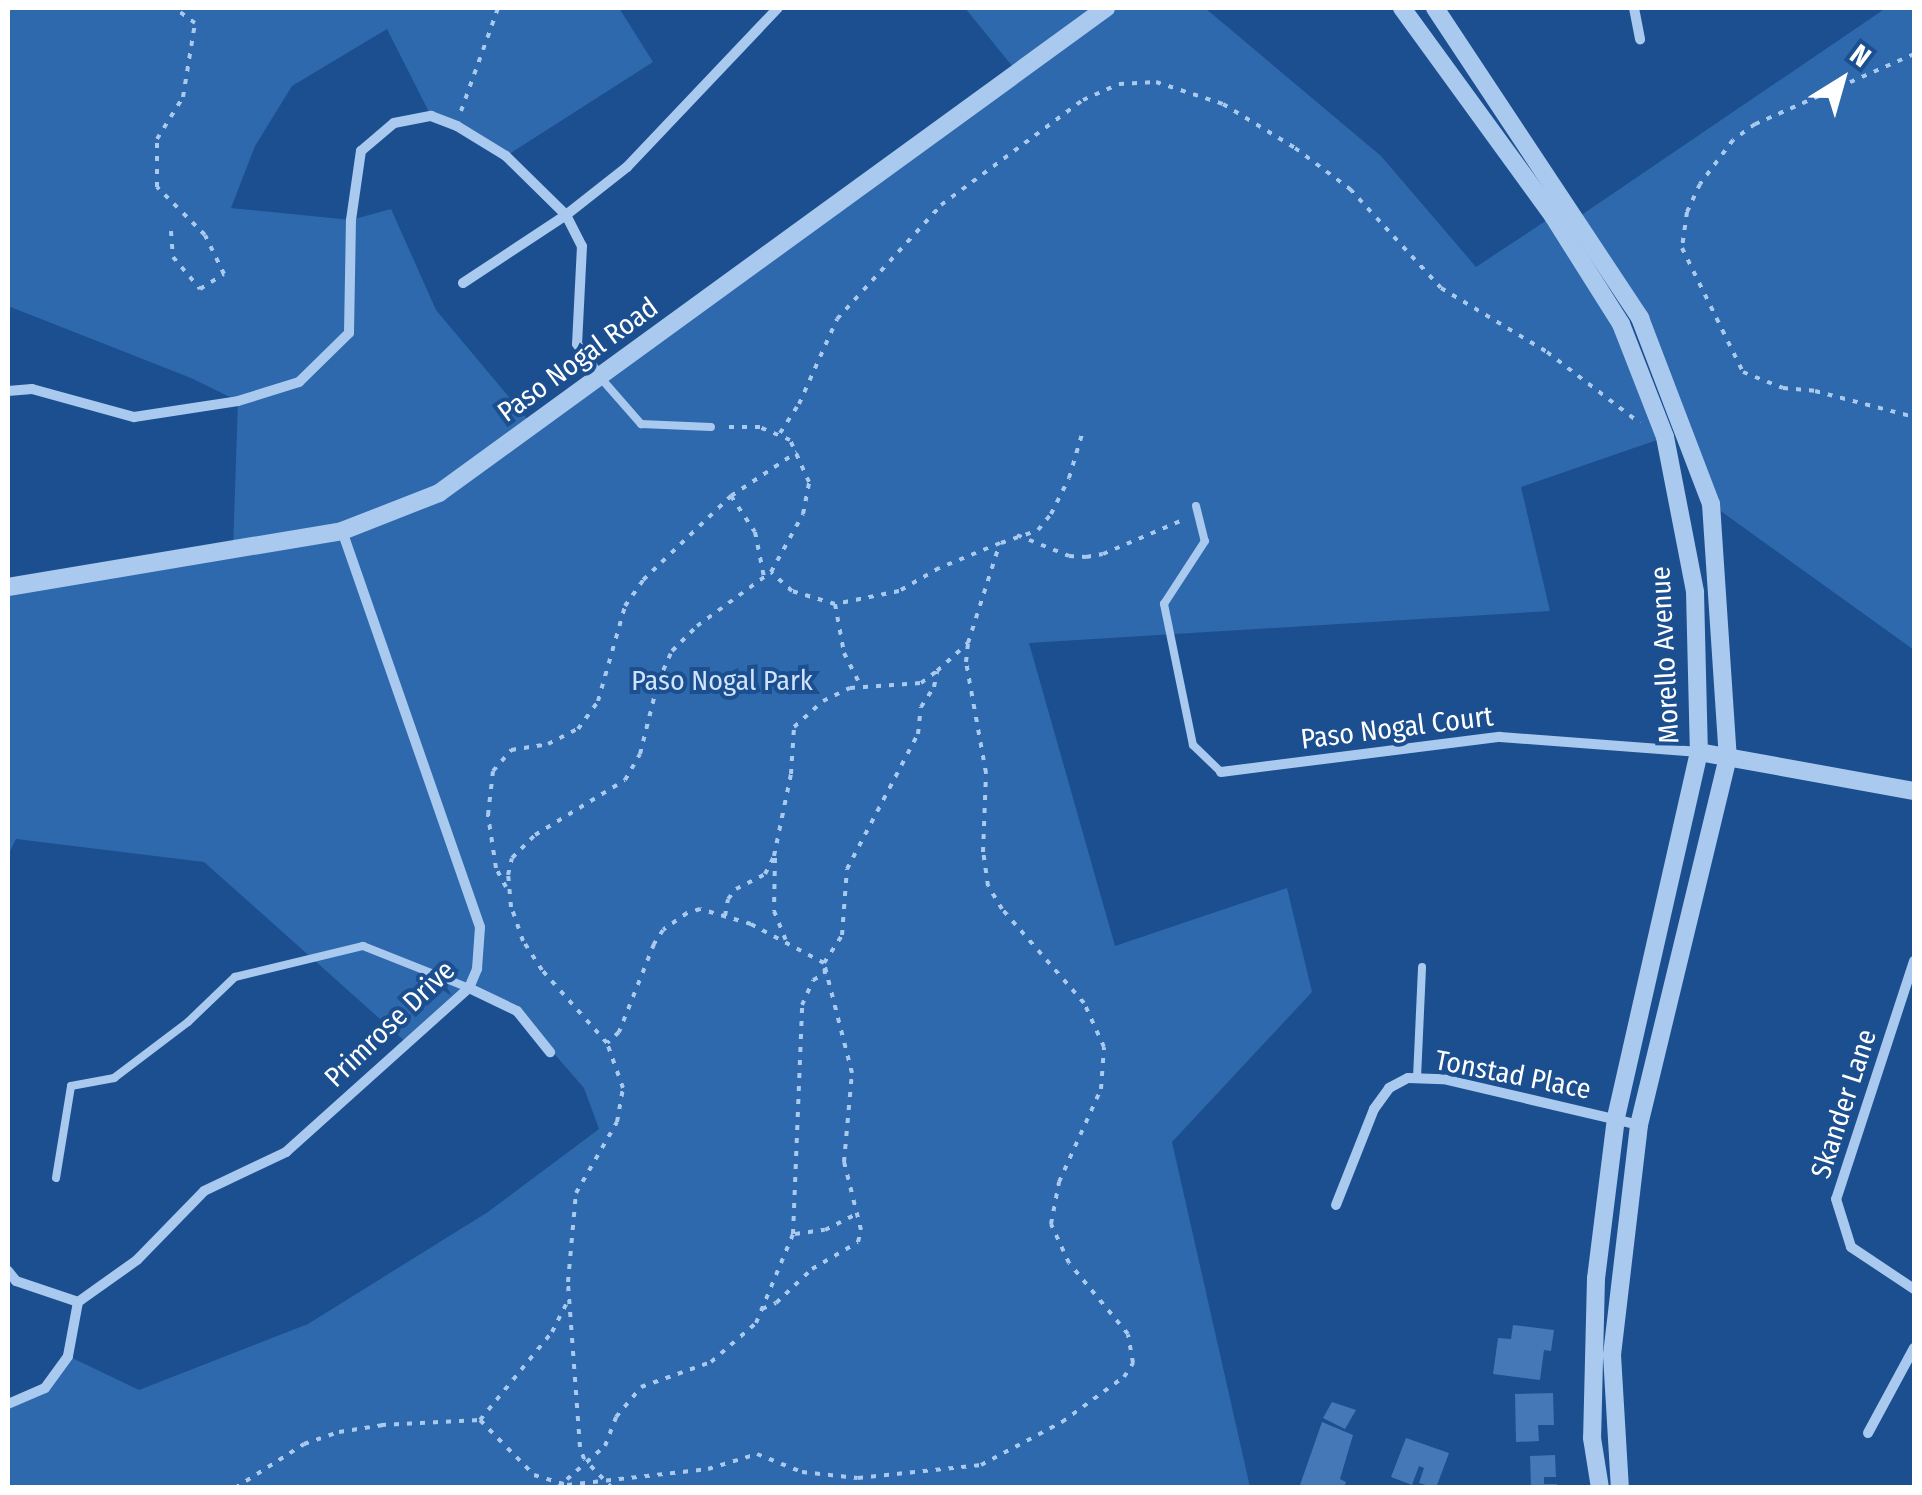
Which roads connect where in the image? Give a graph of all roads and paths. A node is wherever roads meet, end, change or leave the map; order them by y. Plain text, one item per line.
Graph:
1 (174, 8) edge
2 (498, 8) edge
3 (778, 8) edge
4 (1106, 8) edge
5 (1402, 8) edge
6 (1435, 8) edge
7 (1634, 8) edge
8 (1640, 39) dead end
9 (1914, 54) edge
10 (457, 126) junction
11 (566, 215) junction
12 (172, 231) dead end
13 (463, 283) dead end
14 (599, 376) junction
15 (8, 391) edge
16 (1914, 417) edge
17 (711, 427) joint
18 (780, 433) junction
19 (1082, 434) dead end
20 (1664, 436) junction
21 (798, 452) junction
22 (731, 496) junction
23 (1197, 510) joint
24 (342, 531) junction
25 (1017, 535) junction
26 (1000, 544) junction
27 (771, 572) junction
28 (764, 577) junction
29 (8, 586) edge
30 (835, 604) junction
31 (968, 643) junction
32 (937, 671) junction
33 (862, 686) junction
34 (1698, 752) junction
35 (1728, 757) junction
36 (1221, 772) joint
37 (1914, 791) edge
38 (774, 856) junction
39 (508, 891) junction
40 (725, 916) junction
41 (786, 940) junction
42 (1914, 962) edge
43 (824, 963) junction
44 (1422, 967) dead end
45 (469, 988) junction
46 (607, 1043) junction
47 (550, 1052) dead end
48 (1417, 1078) junction
49 (1616, 1118) junction
50 (1639, 1125) junction
51 (56, 1178) dead end
52 (1336, 1205) dead end
53 (856, 1214) junction
54 (793, 1234) junction
55 (8, 1272) edge
56 (1914, 1289) edge
57 (568, 1298) junction
58 (78, 1302) junction
59 (762, 1309) junction
60 (1914, 1348) edge
61 (8, 1404) edge
62 (480, 1420) junction
63 (1868, 1433) dead end
64 (588, 1463) junction
65 (607, 1481) junction
66 (559, 1485) edge
67 (234, 1488) edge
68 (612, 1488) edge
69 (1600, 1488) edge
70 (1620, 1488) edge

1 - 12 path
2 - 10 path
3 - 11 street
4 - 14 street, Paso Nogal Road
5 - 20 street, Morello Avenue
6 - 35 street, Morello Avenue
7 - 8 street
9 - 16 path
10 - 11 street
10 - 15 street
11 - 13 street
11 - 14 street
14 - 17 lane
14 - 24 street, Paso Nogal Road
17 - 18 path
18 - 20 path
18 - 21 path
19 - 25 path
20 - 34 street, Morello Avenue
21 - 22 path
21 - 27 path
22 - 28 path
22 - 39 path
23 - 25 path
23 - 36 lane
24 - 29 street, Paso Nogal Road
24 - 45 street, Primrose Drive
25 - 26 path
26 - 30 path
26 - 31 path
27 - 28 path
27 - 30 path
28 - 39 path
30 - 33 path
31 - 32 path
31 - 65 path
32 - 33 path
32 - 43 path
33 - 38 path
34 - 35 street
34 - 36 street, Paso Nogal Court
34 - 49 street, Morello Avenue
35 - 37 street
35 - 50 street, Morello Avenue
38 - 40 path
38 - 41 path
39 - 46 path
40 - 41 path
40 - 46 path
41 - 43 path
42 - 56 street, Skander Lane
43 - 53 path
43 - 54 path
44 - 48 lane
45 - 47 street
45 - 51 lane
45 - 58 street, Primrose Drive
46 - 57 path
48 - 49 street, Tonstad Place
48 - 52 street, Tonstad Place
49 - 50 street, Tonstad Place
49 - 69 street, Morello Avenue
50 - 70 street, Morello Avenue
53 - 54 path
53 - 59 path
54 - 59 path
55 - 58 street
57 - 62 path
57 - 64 path
58 - 61 street
59 - 64 path
60 - 63 street
62 - 66 path
62 - 67 path
64 - 65 path
64 - 66 path
65 - 66 path
65 - 68 path

